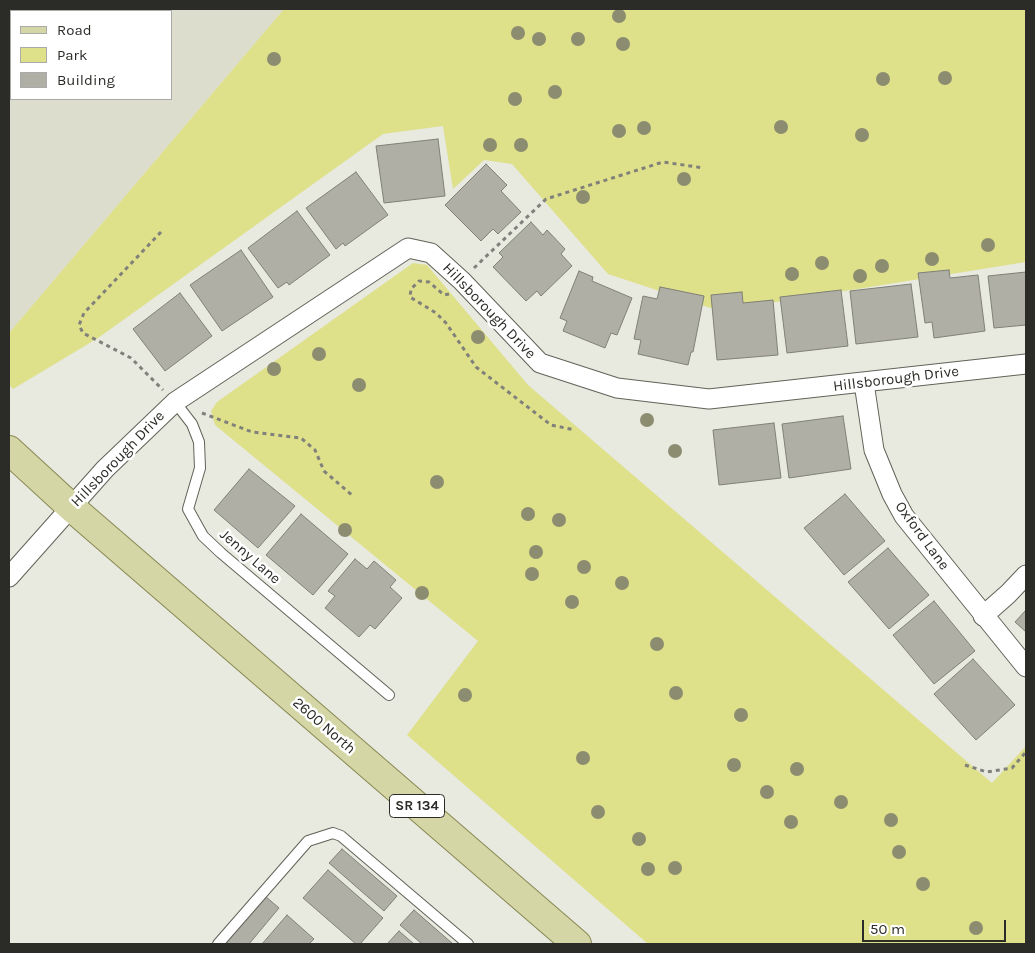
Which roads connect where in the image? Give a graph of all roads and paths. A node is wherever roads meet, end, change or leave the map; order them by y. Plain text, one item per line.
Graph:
1 (704, 168) dead end
2 (462, 281) junction
3 (1026, 364) edge
4 (864, 383) junction
5 (174, 402) junction
6 (576, 430) dead end
7 (9, 450) edge
8 (71, 507) junction
9 (1026, 575) edge
10 (9, 577) edge
11 (984, 616) junction
12 (1026, 667) edge
13 (389, 695) dead end
14 (1026, 752) edge
15 (965, 765) dead end
16 (218, 944) edge
17 (468, 944) edge
18 (577, 944) edge

1 - 2 path
2 - 4 street, Hillsborough Drive
2 - 5 street, Hillsborough Drive
2 - 6 path
3 - 4 street, Hillsborough Drive
4 - 11 street, Oxford Lane
5 - 8 street, Hillsborough Drive
5 - 13 lane, Jenny Lane
7 - 8 main road, SR 134
8 - 10 street, Hillsborough Drive
8 - 18 main road, 2600 North / SR 134
9 - 11 street
11 - 12 street, Oxford Lane
14 - 15 path
16 - 17 lane

